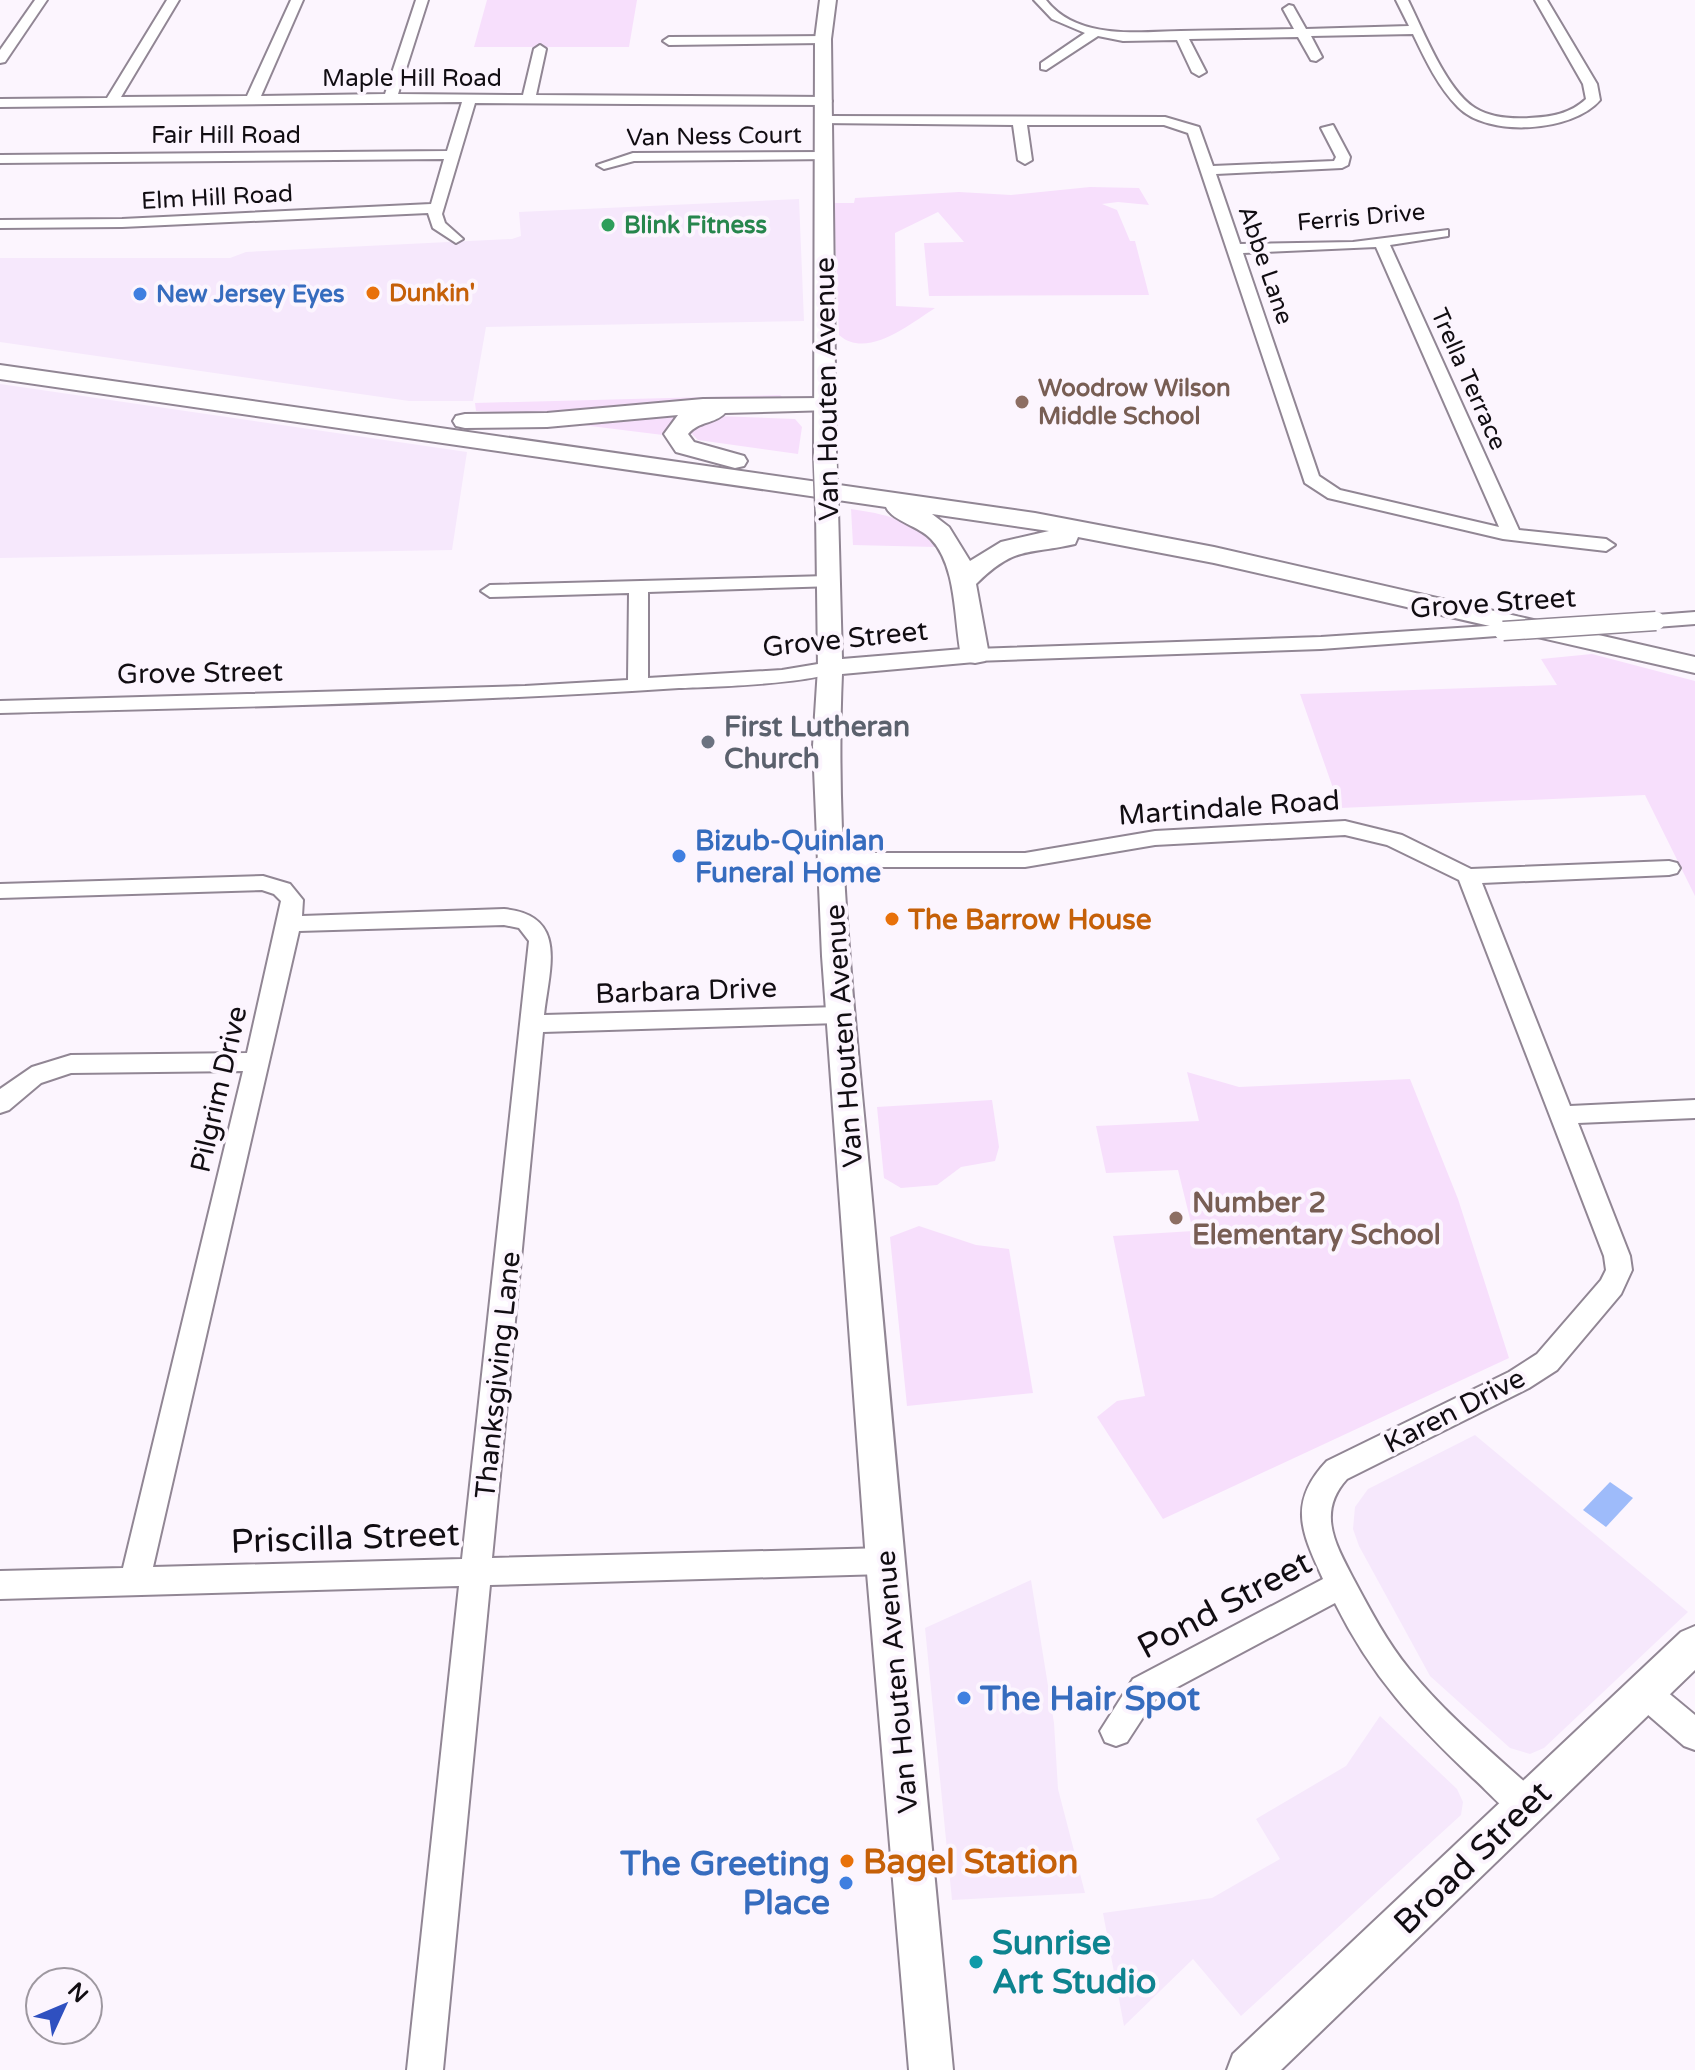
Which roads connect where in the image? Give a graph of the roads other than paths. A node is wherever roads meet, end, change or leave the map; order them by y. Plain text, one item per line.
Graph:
1 (41, 0) edge
2 (173, 0) edge
3 (297, 0) edge
4 (422, 0) edge
5 (828, 0) edge
6 (1040, 0) edge
7 (1402, 0) edge
8 (1541, 0) edge
9 (1289, 9) dead end
10 (1418, 30) junction
11 (1095, 32) junction
12 (1304, 32) junction
13 (1181, 35) junction
14 (823, 39) junction
15 (669, 41) dead end
16 (540, 49) dead end
17 (1316, 57) dead end
18 (0, 59) edge
19 (1046, 66) dead end
20 (1199, 72) dead end
21 (390, 98) junction
22 (252, 100) junction
23 (528, 100) junction
24 (112, 101) junction
25 (469, 101) junction
26 (0, 103) edge
27 (825, 110) junction
28 (1019, 120) junction
29 (1328, 128) dead end
30 (452, 155) junction
31 (825, 156) junction
32 (0, 159) edge
33 (1025, 160) dead end
34 (604, 165) dead end
35 (1209, 170) junction
36 (437, 208) junction
37 (0, 224) edge
38 (1443, 233) dead end
39 (456, 239) dead end
40 (1382, 244) junction
41 (1236, 249) junction
42 (0, 356) edge
43 (0, 372) edge
44 (775, 405) junction
45 (823, 405) junction
46 (461, 421) junction
47 (740, 462) junction
48 (833, 502) junction
49 (1511, 534) junction
50 (1136, 540) junction
51 (1606, 545) dead end
52 (964, 581) junction
53 (828, 582) junction
54 (639, 586) junction
55 (490, 591) dead end
56 (1695, 618) edge
57 (1695, 650) edge
58 (975, 655) junction
59 (1695, 665) edge
60 (830, 668) junction
61 (638, 685) junction
62 (0, 707) edge
63 (832, 860) junction
64 (1669, 868) dead end
65 (1468, 876) junction
66 (0, 891) edge
67 (289, 924) junction
68 (840, 1015) junction
69 (533, 1024) junction
70 (255, 1062) junction
71 (0, 1104) edge
72 (1695, 1109) edge
73 (1563, 1115) junction
74 (885, 1561) junction
75 (476, 1572) junction
76 (135, 1582) junction
77 (0, 1585) edge
78 (1341, 1585) junction
79 (1695, 1644) edge
80 (1643, 1691) junction
81 (1116, 1731) dead end
82 (1695, 1735) edge
83 (1526, 1805) junction
84 (425, 2070) edge
85 (931, 2070) edge
86 (1249, 2070) edge

1 - 18 street
2 - 24 street
3 - 22 street
4 - 21 street
5 - 14 main road, Van Houten Avenue
6 - 11 street
7 - 10 street
8 - 10 street
9 - 12 street
10 - 12 street
11 - 13 street
11 - 19 street
12 - 13 street
12 - 17 street
13 - 20 street
14 - 15 street
14 - 27 main road, Van Houten Avenue
16 - 23 street
21 - 22 street, Maple Hill Road
21 - 25 street, Maple Hill Road
22 - 24 street, Maple Hill Road
23 - 25 street, Maple Hill Road
23 - 27 street, Maple Hill Road
24 - 26 street, Maple Hill Road
25 - 30 street
27 - 28 street, Abbe Lane
27 - 31 main road, Van Houten Avenue
28 - 33 street
28 - 35 street, Abbe Lane
29 - 35 street
30 - 32 street, Fair Hill Road
30 - 36 street
31 - 34 street, Van Ness Court
31 - 45 main road, Van Houten Avenue
35 - 41 street, Abbe Lane
36 - 37 street, Elm Hill Road
36 - 39 street
38 - 40 street, Ferris Drive
40 - 41 street, Ferris Drive
40 - 49 street, Trella Terrace
41 - 49 street, Abbe Lane
42 - 46 highway
43 - 48 highway
44 - 45 highway
44 - 46 highway
44 - 47 highway
45 - 48 main road, Van Houten Avenue, bridge
46 - 47 highway
47 - 57 highway
48 - 50 highway
48 - 52 highway
48 - 53 main road, Van Houten Avenue
49 - 51 street, Abbe Lane
50 - 52 highway
50 - 59 highway
52 - 58 highway
53 - 54 street
53 - 60 main road, Van Houten Avenue
54 - 55 street
54 - 61 street
56 - 58 street, Grove Street, bridge
58 - 60 main road, Grove Street
60 - 61 street, Grove Street
60 - 63 main road, Van Houten Avenue
61 - 62 street, Grove Street
63 - 65 street, Martindale Road
63 - 68 main road, Van Houten Avenue
64 - 65 street, Martindale Road
65 - 73 street, Karen Drive
66 - 67 street, Pilgrim Drive
67 - 69 street, Thanksgiving Lane
67 - 70 street, Pilgrim Drive
68 - 69 street, Barbara Drive
68 - 74 main road, Van Houten Avenue
69 - 75 street, Thanksgiving Lane
70 - 71 street
70 - 76 street, Pilgrim Drive
72 - 73 street
73 - 78 street, Karen Drive
74 - 75 street, Priscilla Street
74 - 85 main road, Van Houten Avenue
75 - 76 street, Priscilla Street
75 - 84 street, Thanksgiving Lane
76 - 77 street, Priscilla Street
78 - 81 street, Pond Street
78 - 83 street, Karen Drive
79 - 80 main road, Broad Street
80 - 82 street
80 - 83 main road, Broad Street
83 - 86 main road, Broad Street

